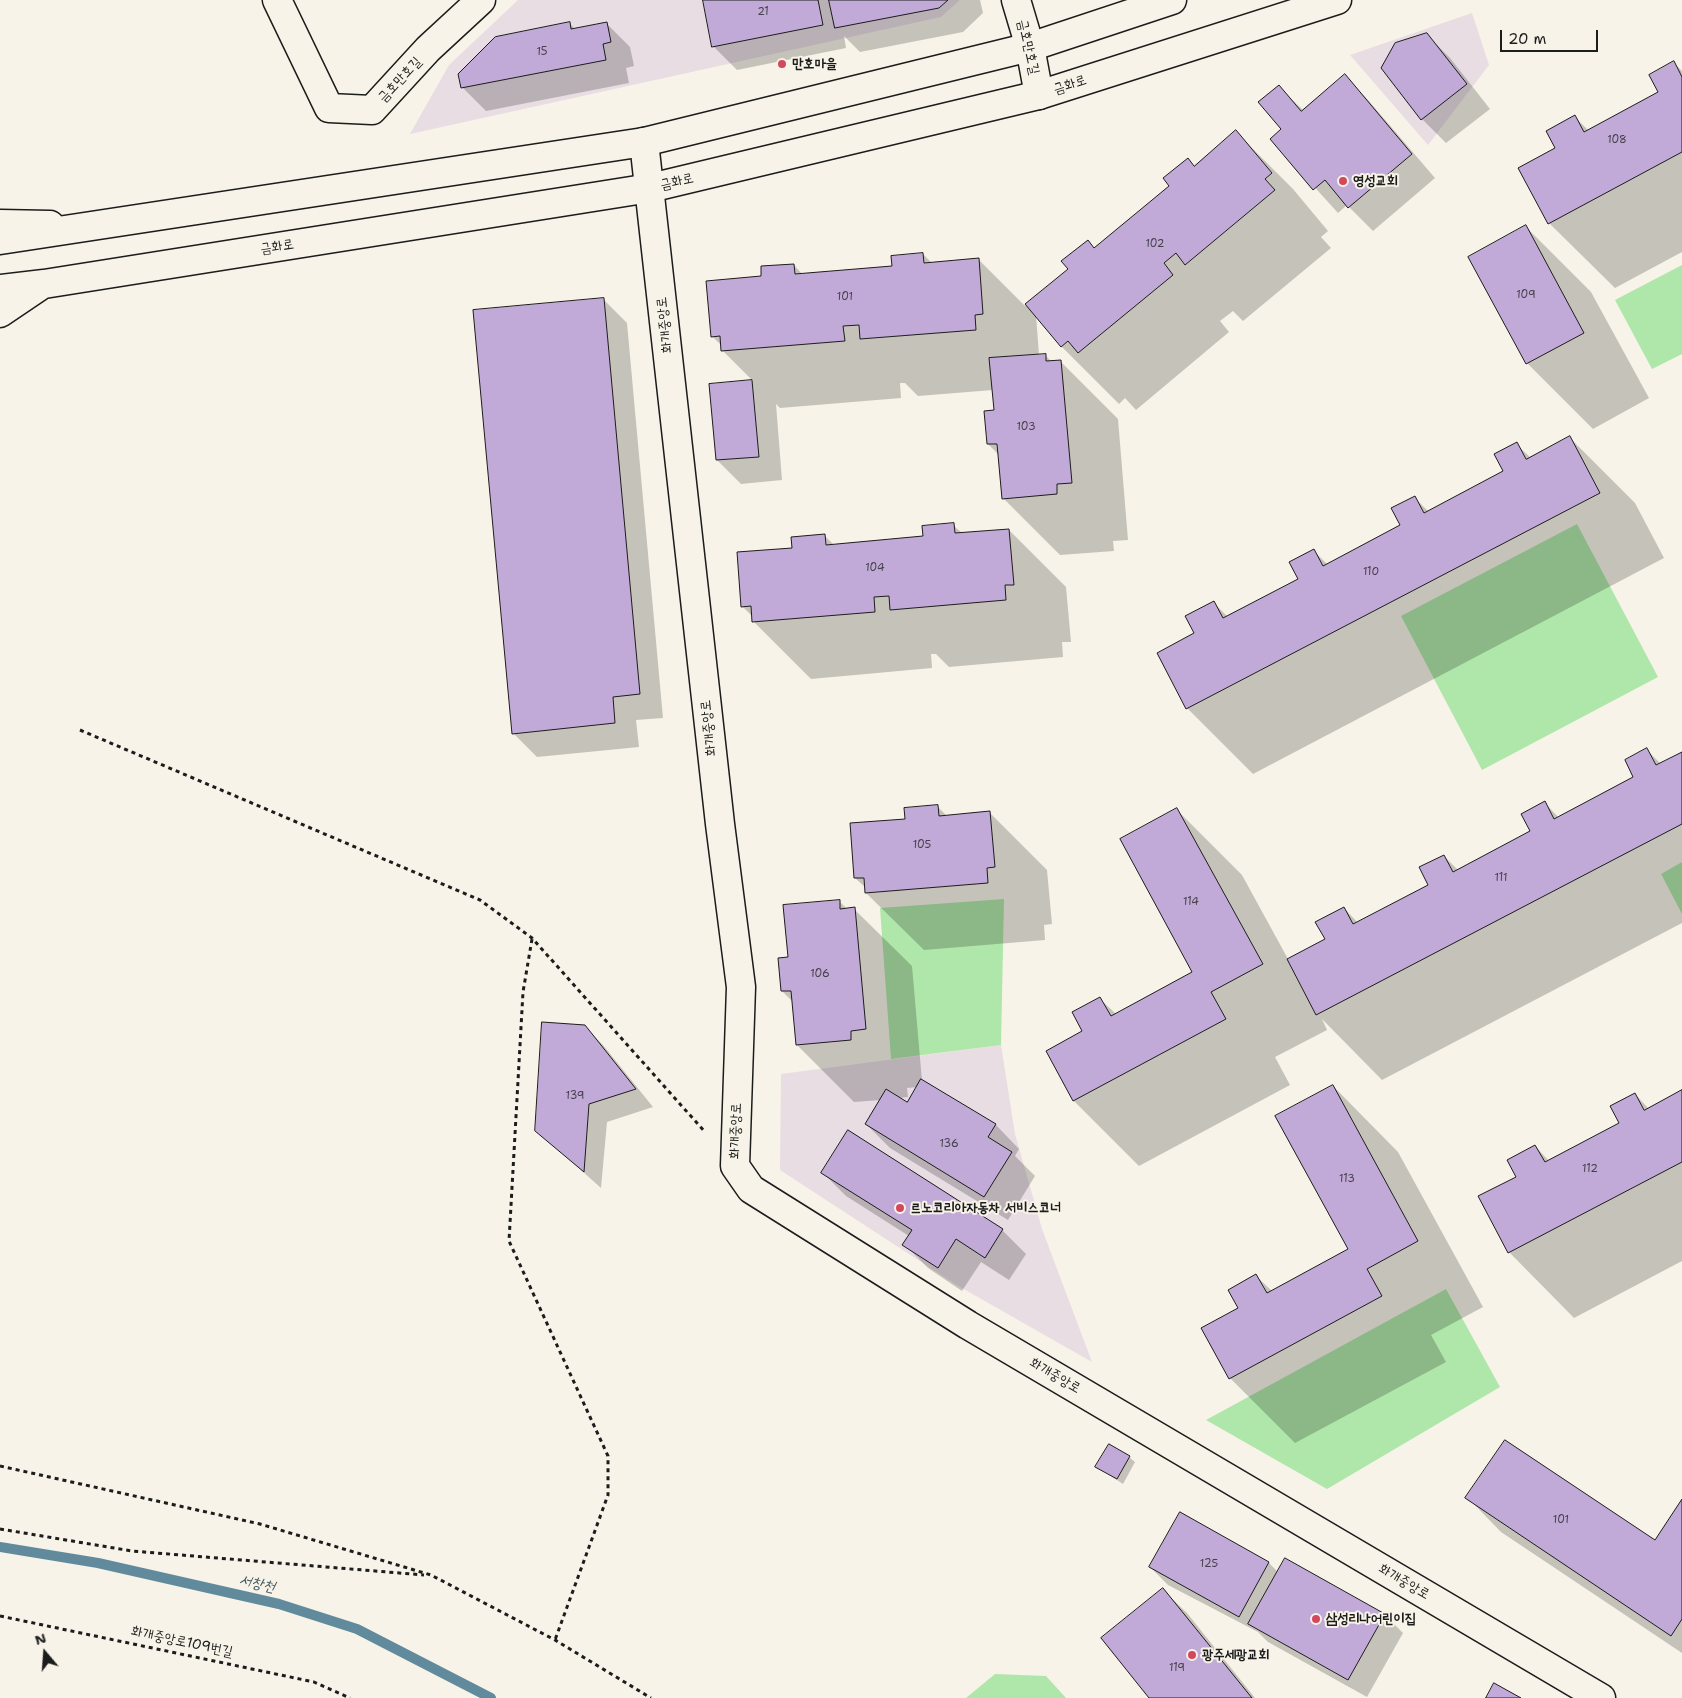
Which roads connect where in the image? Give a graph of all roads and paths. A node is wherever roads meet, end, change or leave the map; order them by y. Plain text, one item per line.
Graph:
1 (277, 0) edge
2 (481, 0) edge
3 (1016, 0) edge
4 (1172, 0) edge
5 (1337, 0) edge
6 (1030, 47) junction
7 (1039, 95) junction
8 (644, 142) junction
9 (650, 188) junction
10 (0, 224) edge
11 (84, 227) junction
12 (0, 240) edge
13 (44, 284) junction
14 (0, 289) edge
15 (0, 313) edge
16 (80, 730) dead end
17 (532, 938) junction
18 (735, 1166) junction
19 (0, 1466) edge
20 (0, 1529) edge
21 (431, 1575) junction
22 (0, 1616) edge
23 (555, 1640) junction
24 (350, 1698) edge
25 (651, 1698) edge
26 (1601, 1698) edge

1 - 2 main road, 금호만호길
3 - 6 main road, 금호만호길
4 - 6 main road
5 - 7 main road, 금화로
6 - 7 main road, 금호만호길
6 - 8 main road
7 - 9 main road, 금화로
8 - 9 main road, 화개중앙로
8 - 11 main road
9 - 13 main road, 금화로
9 - 18 main road, 화개중앙로
10 - 11 main road
11 - 12 main road
13 - 14 main road, 금화로
13 - 15 main road
16 - 17 path
17 - 18 path
17 - 23 path
18 - 26 main road, 화개중앙로
19 - 21 path
20 - 21 path
21 - 23 path
22 - 24 path, 화개중앙로109번길
23 - 25 path

